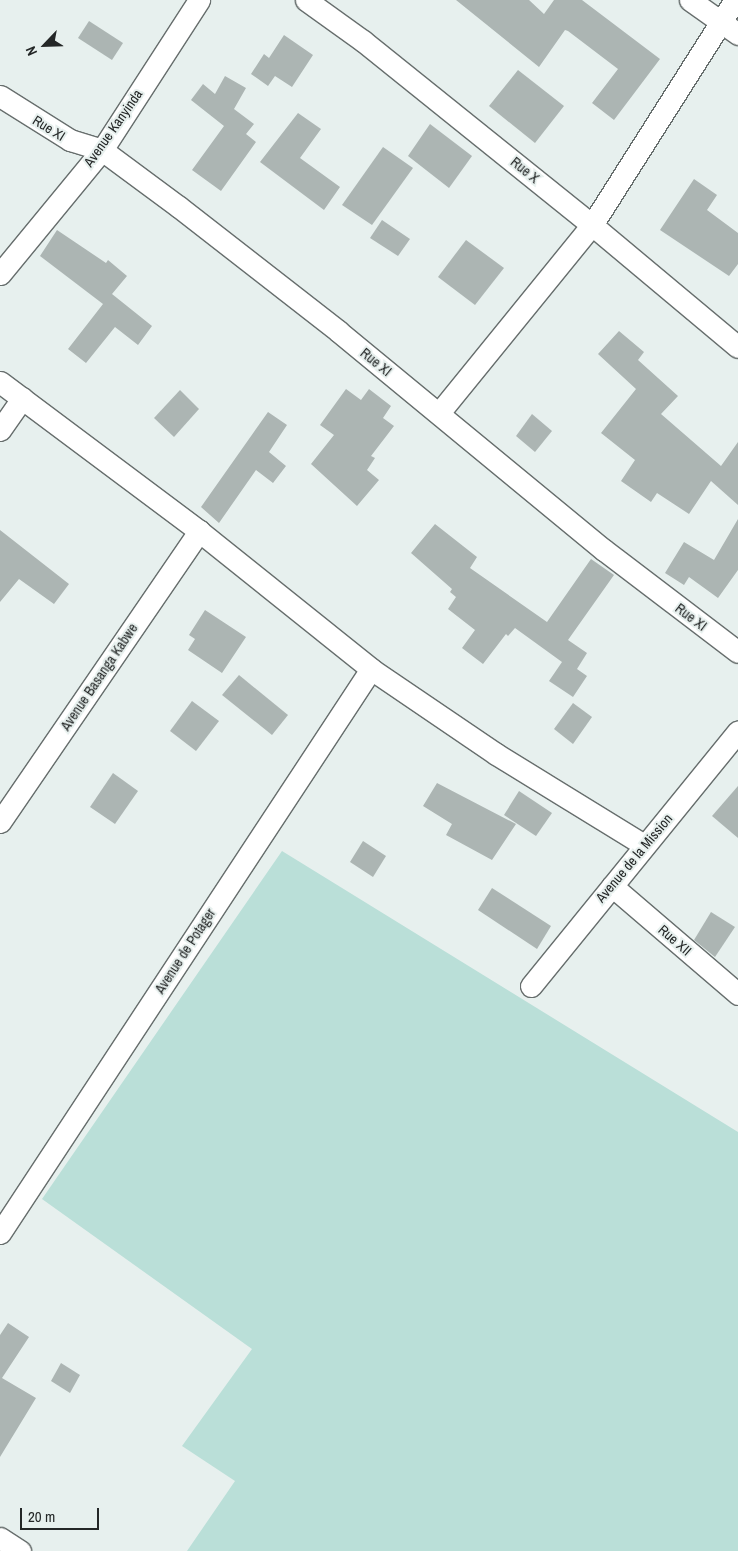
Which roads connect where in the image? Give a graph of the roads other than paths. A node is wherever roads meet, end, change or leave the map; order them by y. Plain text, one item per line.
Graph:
1 (199, 0) edge
2 (306, 0) edge
3 (690, 0) edge
4 (735, 0) edge
5 (720, 21) junction
6 (738, 34) edge
7 (0, 96) edge
8 (102, 150) junction
9 (592, 225) junction
10 (0, 274) edge
11 (738, 347) edge
12 (0, 382) edge
13 (22, 398) junction
14 (439, 413) junction
15 (0, 430) edge
16 (199, 531) junction
17 (738, 652) edge
18 (371, 669) junction
19 (738, 731) edge
20 (0, 822) edge
21 (644, 845) junction
22 (612, 886) junction
23 (531, 986) dead end
24 (738, 994) edge
25 (0, 1233) edge
26 (0, 1538) edge
27 (20, 1551) edge

1 - 8 street, Avenue Kanyinda
2 - 9 street, Rue X
3 - 5 street
4 - 5 street
5 - 6 street
5 - 9 street
7 - 8 street, Rue XI
8 - 10 street, Avenue Kanyinda
8 - 14 street, Rue XI
9 - 11 street, Rue X
9 - 14 street
12 - 13 street
13 - 15 street
13 - 16 street
14 - 17 street, Rue XI
16 - 18 street
16 - 20 street, Avenue Basanga Kabwe
18 - 21 street
18 - 25 street, Avenue de Potager
19 - 21 street, Avenue de la Mission
21 - 22 street, Avenue de la Mission
22 - 23 street, Avenue de la Mission
22 - 24 street, Rue XII
26 - 27 street

